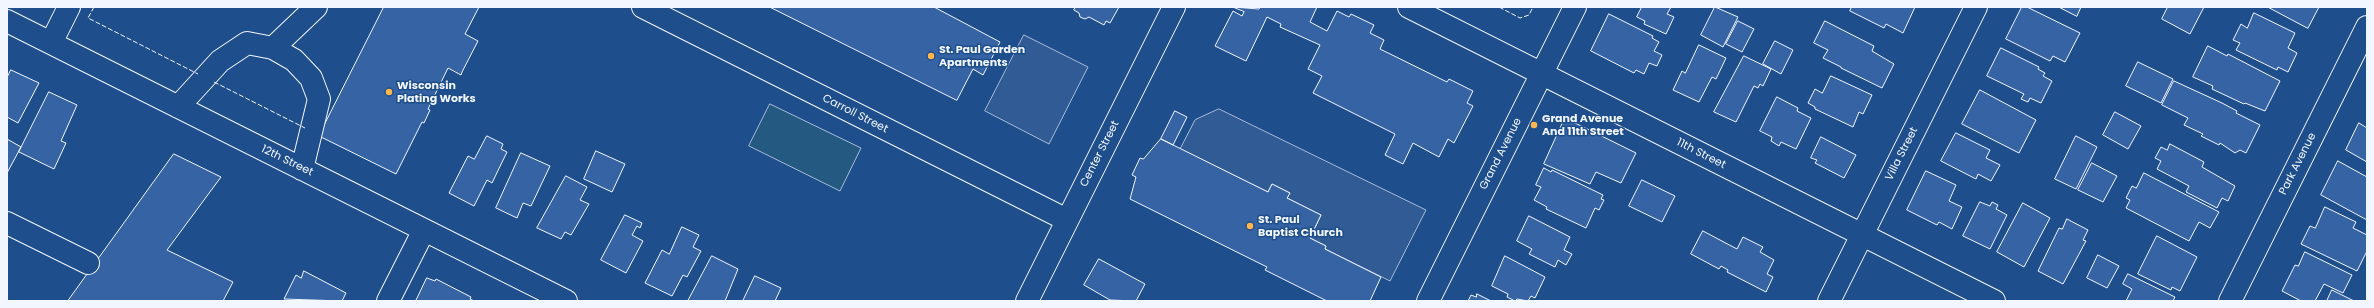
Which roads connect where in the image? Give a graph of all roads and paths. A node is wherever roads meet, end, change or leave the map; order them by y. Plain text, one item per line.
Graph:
1 (69, 7) edge
2 (316, 7) edge
3 (643, 7) edge
4 (1174, 7) edge
5 (1409, 7) edge
6 (1575, 7) edge
7 (1976, 7) edge
8 (7, 21) edge
9 (2367, 27) edge
10 (51, 43) junction
11 (273, 48) junction
12 (1541, 74) junction
13 (178, 107) junction
14 (302, 169) junction
15 (1067, 220) junction
16 (7, 223) edge
17 (424, 230) junction
18 (1862, 235) junction
19 (88, 263) dead end
20 (388, 301) edge
21 (566, 301) edge
22 (1027, 301) edge
23 (1428, 301) edge
24 (1829, 301) edge
25 (1994, 301) edge
26 (2230, 301) edge

1 - 10 street
2 - 11 street
3 - 15 street, Carroll Street
4 - 15 street, Center Street
5 - 12 street, 11th Street
6 - 12 street, Grand Avenue
7 - 18 street, Villa Street
8 - 10 street, 12th Street
9 - 26 street, Park Avenue
10 - 13 street, 12th Street
11 - 13 street
11 - 14 street
12 - 18 street, 11th Street
12 - 23 street, Grand Avenue
13 - 14 street, 12th Street
14 - 17 street, 12th Street
15 - 22 street, Center Street
16 - 19 street
17 - 20 street
17 - 21 street, 12th Street
18 - 24 street, Villa Street
18 - 25 street, 11th Street

